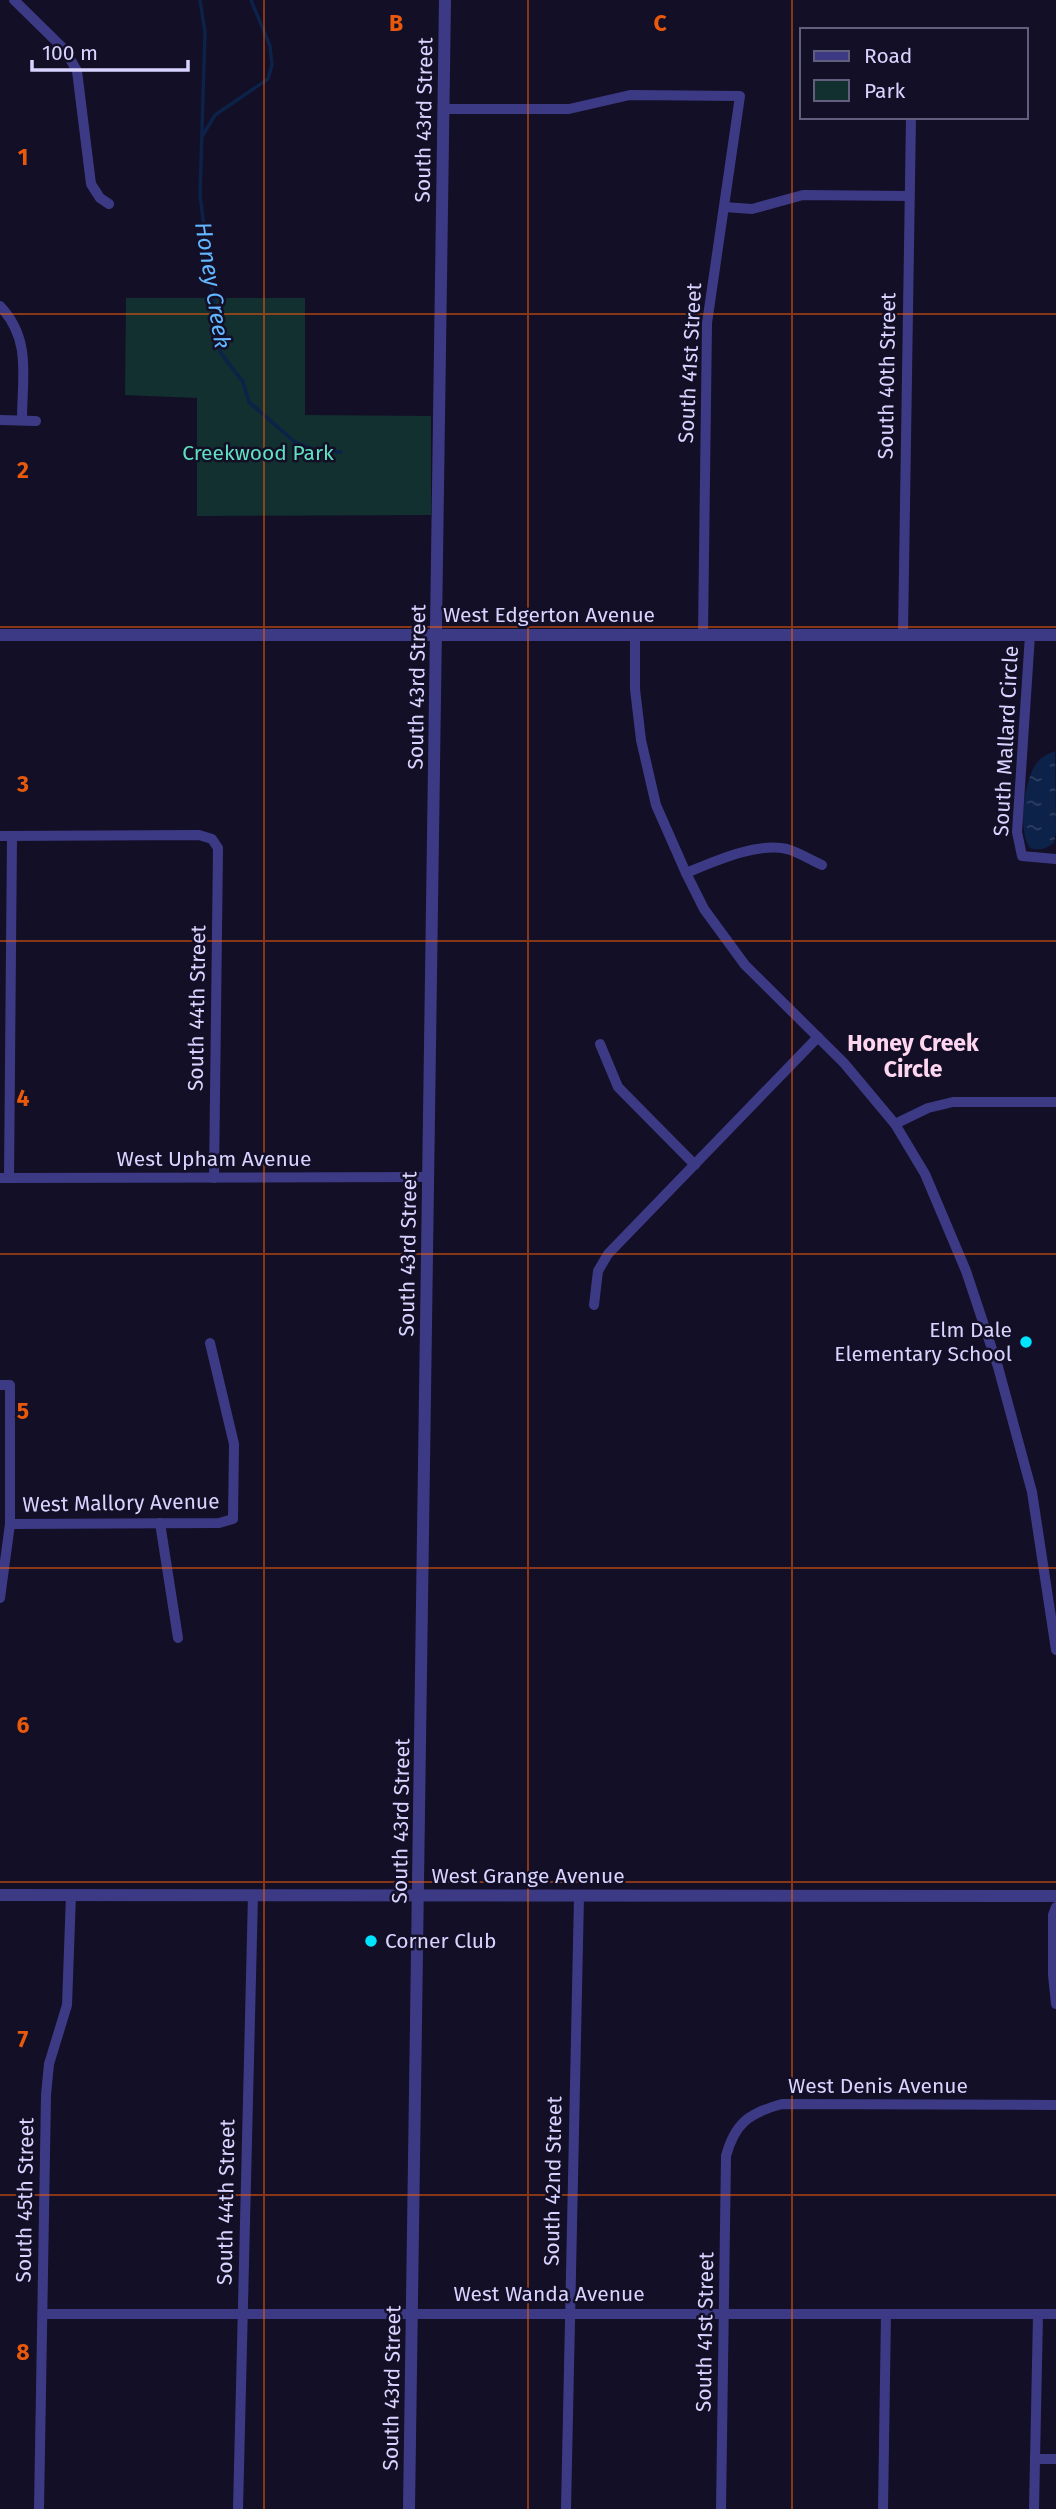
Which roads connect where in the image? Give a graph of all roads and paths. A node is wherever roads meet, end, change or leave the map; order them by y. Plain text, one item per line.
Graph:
1 (14, 0) edge
2 (445, 0) edge
3 (444, 110) junction
4 (911, 119) edge
5 (909, 196) junction
6 (108, 204) dead end
7 (723, 207) junction
8 (0, 306) edge
9 (0, 421) edge
10 (22, 421) junction
11 (36, 421) dead end
12 (436, 634) junction
13 (703, 634) junction
14 (904, 634) junction
15 (0, 635) edge
16 (635, 635) junction
17 (1030, 635) junction
18 (1056, 635) edge
19 (0, 836) edge
20 (12, 836) junction
21 (1056, 859) edge
22 (822, 865) dead end
23 (686, 873) junction
24 (818, 1037) junction
25 (600, 1044) dead end
26 (1056, 1102) edge
27 (895, 1124) junction
28 (695, 1165) junction
29 (428, 1177) junction
30 (5, 1178) edge
31 (214, 1178) junction
32 (594, 1305) dead end
33 (210, 1343) dead end
34 (5, 1385) edge
35 (160, 1523) junction
36 (10, 1524) junction
37 (0, 1598) edge
38 (178, 1638) dead end
39 (1056, 1650) edge
40 (0, 1895) edge
41 (71, 1895) junction
42 (253, 1895) junction
43 (419, 1895) junction
44 (579, 1896) junction
45 (1056, 1896) edge
46 (1056, 1907) edge
47 (1056, 2004) edge
48 (1056, 2105) edge
49 (726, 2157) joint
50 (243, 2313) junction
51 (413, 2313) junction
52 (43, 2314) junction
53 (570, 2314) junction
54 (725, 2314) junction
55 (886, 2314) junction
56 (1056, 2314) edge
57 (1038, 2315) junction
58 (1035, 2459) junction
59 (1056, 2459) edge
60 (39, 2509) edge
61 (238, 2509) edge
62 (409, 2509) edge
63 (566, 2509) edge
64 (721, 2509) edge
65 (883, 2509) edge
66 (1034, 2509) edge

1 - 6 street
2 - 3 street, South 43rd Street
3 - 7 street, South 41st Street
3 - 12 street, South 43rd Street
4 - 5 street, South 40th Street
5 - 7 street
5 - 14 street, South 40th Street
7 - 13 street, South 41st Street
8 - 10 street
9 - 10 street
10 - 11 street
12 - 15 street, West Edgerton Avenue
12 - 16 street, West Edgerton Avenue
12 - 29 street, South 43rd Street
13 - 14 street, West Edgerton Avenue
13 - 16 street, West Edgerton Avenue
14 - 17 street, West Edgerton Avenue
16 - 23 street
17 - 18 street, West Edgerton Avenue
17 - 21 street, South Mallard Circle
19 - 20 street
20 - 30 street
20 - 31 street, South 44th Street
22 - 23 street
23 - 24 street
24 - 27 street
24 - 28 street
25 - 28 street
26 - 27 street
27 - 39 street
28 - 32 street
29 - 31 street, West Upham Avenue
29 - 43 street, South 43rd Street
30 - 31 street, West Upham Avenue
33 - 35 street, West Mallory Avenue
34 - 36 street
35 - 36 street, West Mallory Avenue
35 - 38 street
36 - 37 street
40 - 41 street, West Grange Avenue
41 - 42 street, West Grange Avenue
41 - 52 street, South 45th Street
42 - 43 street, West Grange Avenue
42 - 50 street, South 44th Street
43 - 44 street, West Grange Avenue
43 - 51 street, South 43rd Street
44 - 45 street, West Grange Avenue
44 - 53 street, South 42nd Street
46 - 47 street
48 - 49 street, West Denis Avenue
49 - 54 street, South 41st Street
50 - 51 street, West Wanda Avenue
50 - 52 street, West Wanda Avenue
50 - 61 street, South 44th Street
51 - 53 street, West Wanda Avenue
51 - 62 street, South 43rd Street
52 - 60 street, South 45th Street
53 - 54 street, West Wanda Avenue
53 - 63 street, South 42nd Street
54 - 55 street, West Wanda Avenue
54 - 64 street, South 41st Street
55 - 57 street, West Wanda Avenue
55 - 65 street
56 - 57 street, West Wanda Avenue
57 - 58 street
58 - 59 street
58 - 66 street

